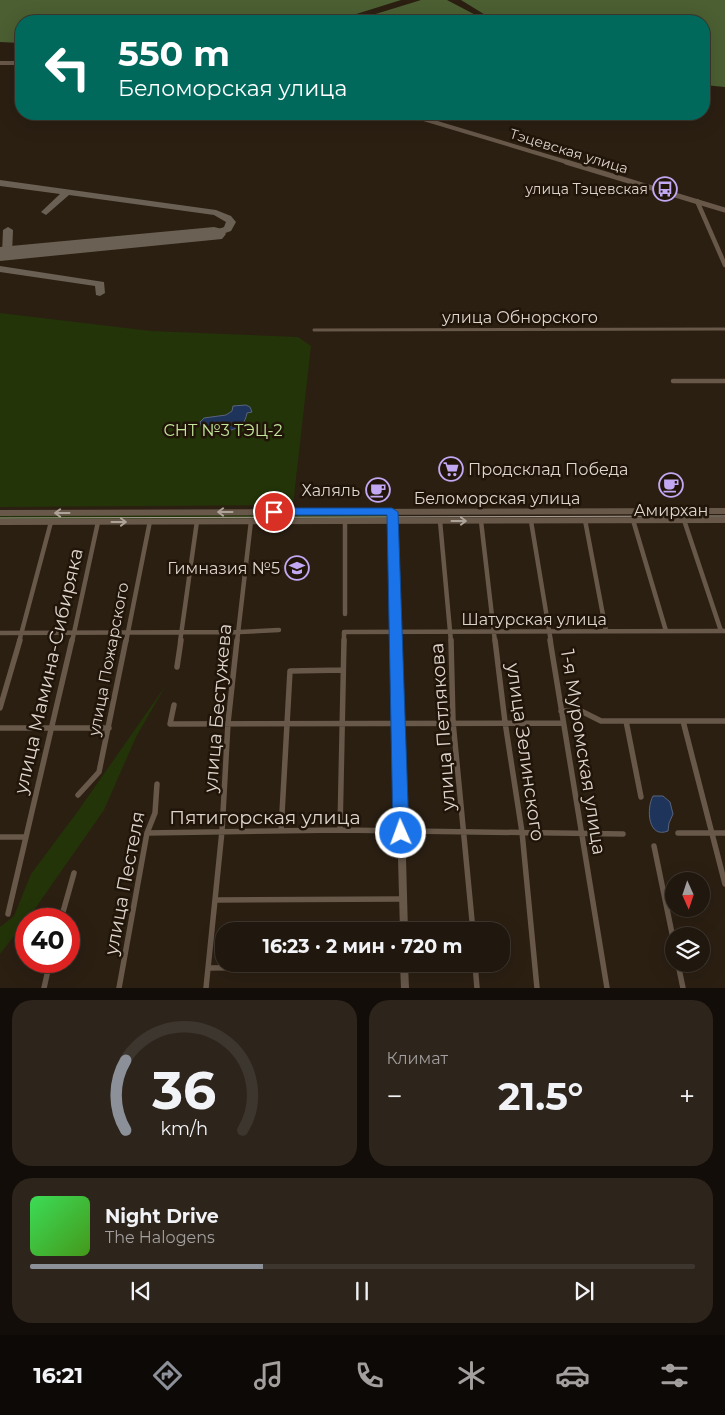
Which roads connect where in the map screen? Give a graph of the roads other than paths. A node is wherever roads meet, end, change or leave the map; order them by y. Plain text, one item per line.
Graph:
1 (0, 63) edge
2 (15, 63) edge
3 (427, 120) edge
4 (697, 201) junction
5 (725, 210) edge
6 (725, 265) edge
7 (725, 328) edge
8 (314, 330) dead end
9 (674, 381) dead end
10 (725, 381) edge
11 (617, 511) junction
12 (725, 511) edge
13 (392, 512) junction
14 (0, 513) edge
15 (586, 520) junction
16 (619, 520) junction
17 (633, 520) junction
18 (684, 520) junction
19 (725, 520) edge
20 (150, 521) junction
21 (197, 521) junction
22 (251, 521) junction
23 (345, 521) junction
24 (393, 521) junction
25 (440, 521) junction
26 (481, 521) junction
27 (531, 521) junction
28 (0, 522) edge
29 (51, 522) junction
30 (98, 522) junction
31 (345, 614) dead end
32 (279, 630) dead end
33 (606, 631) junction
34 (666, 631) junction
35 (723, 631) edge
36 (182, 632) junction
37 (240, 632) junction
38 (396, 632) junction
39 (451, 632) junction
40 (495, 632) junction
41 (550, 632) junction
42 (0, 633) edge
43 (22, 633) junction
44 (74, 633) junction
45 (127, 633) junction
46 (177, 667) dead end
47 (342, 670) junction
48 (174, 704) dead end
49 (0, 708) edge
50 (561, 711) junction
51 (626, 721) junction
52 (683, 721) junction
53 (725, 721) edge
54 (398, 722) junction
55 (454, 722) junction
56 (505, 722) junction
57 (228, 723) junction
58 (287, 723) junction
59 (341, 723) junction
60 (562, 723) junction
61 (0, 728) edge
62 (51, 728) junction
63 (108, 728) junction
64 (157, 784) dead end
65 (78, 795) dead end
66 (641, 797) dead end
67 (340, 830) junction
68 (222, 831) junction
69 (281, 831) junction
70 (465, 832) junction
71 (522, 832) junction
72 (147, 833) junction
73 (401, 833) junction
74 (678, 833) dead end
75 (712, 833) junction
76 (725, 833) edge
77 (623, 834) dead end
78 (582, 835) junction
79 (0, 837) edge
80 (26, 837) junction
81 (654, 846) dead end
82 (74, 874) dead end
83 (725, 884) edge
84 (403, 899) junction
85 (216, 900) junction
86 (65, 908) edge
87 (8, 914) dead end
88 (404, 922) edge
89 (472, 922) edge
90 (671, 927) edge
91 (208, 968) junction
92 (215, 968) edge
93 (404, 972) edge
94 (476, 972) edge
95 (680, 972) edge
96 (47, 973) edge
97 (44, 988) edge
98 (119, 988) edge
99 (206, 988) edge
100 (405, 988) edge
101 (477, 988) edge
102 (537, 988) edge
103 (607, 988) edge
104 (683, 988) edge

1 - 2 main road
3 - 4 main road, Тэцевская улица
4 - 5 main road, Тэцевская улица
4 - 6 street
7 - 8 street, улица Обнорского
9 - 10 street
11 - 12 main road, Беломорская улица
11 - 13 main road, Беломорская улица
11 - 16 main road
13 -> 14 main road, Беломорская улица
13 - 24 street
15 - 16 main road, Беломорская улица
15 - 27 main road, Беломорская улица
15 - 33 street
16 - 17 main road, Беломорская улица
17 - 18 main road, Беломорская улица
17 - 34 street
18 - 19 main road, Беломорская улица
18 - 35 street
20 - 21 main road, Беломорская улица
30 -> 20 main road, Беломорская улица
20 - 45 street, улица Пожарского
21 - 22 main road, Беломорская улица
21 - 36 street
22 - 23 main road, Беломорская улица
22 - 37 street, улица Бестужева
23 - 24 main road, Беломорская улица
23 - 31 street
24 - 25 main road, Беломорская улица
24 - 38 street
25 -> 26 main road, Беломорская улица
25 - 39 street, улица Петлякова
26 - 27 main road, Беломорская улица
26 - 40 street, улица Зелинского
27 - 41 street, 1-я Муромская улица
28 - 29 main road, Беломорская улица
29 - 30 main road, Беломорская улица
29 - 43 street
30 - 44 street, улица Мамина-Сибиряка
32 - 37 street
33 - 34 street, Шатурская улица
33 - 41 street, Шатурская улица
34 - 35 street, Шатурская улица
36 - 37 street
36 - 45 street
36 - 46 street
37 - 57 street, улица Бестужева
38 - 39 street, Шатурская улица
38 - 47 street, Шатурская улица
38 - 54 street
39 - 40 street, Шатурская улица
39 - 55 street, улица Петлякова
40 - 41 street, Шатурская улица
40 - 56 street, улица Зелинского
41 - 50 street, 1-я Муромская улица
42 - 43 street
43 - 44 street
43 - 49 street
44 - 45 street
44 - 62 street, улица Мамина-Сибиряка
45 - 63 street, улица Пожарского
47 - 58 street
47 - 59 street
48 - 57 street
50 - 51 street
50 - 60 street, 1-я Муромская улица
51 - 52 street
51 - 66 street
52 - 53 street
52 - 75 street
54 - 55 street
54 - 59 street
54 - 73 street
55 - 56 street
55 - 70 street, улица Петлякова
56 - 60 street
56 - 71 street, улица Зелинского
57 - 58 street
57 - 68 street, улица Бестужева
58 - 59 street
58 - 69 street
59 - 67 street
60 - 78 street, 1-я Муромская улица
61 - 62 street
62 - 63 street
62 - 80 street, улица Мамина-Сибиряка
63 - 65 street, улица Пожарского
64 - 72 street, улица Пестеля
67 - 69 street, Пятигорская улица
67 - 73 street, Пятигорская улица
68 - 69 street, Пятигорская улица
68 - 72 street, Пятигорская улица
68 - 85 street, улица Бестужева
70 - 71 street, Пятигорская улица
70 - 73 street, Пятигорская улица
70 - 89 street, улица Петлякова
71 - 78 street, Пятигорская улица
71 - 102 street, улица Зелинского
72 - 98 street, улица Пестеля
73 - 84 street
74 - 75 street
75 - 76 street
75 - 83 street
77 - 78 street, Пятигорская улица
78 - 103 street, 1-я Муромская улица
79 - 80 street
80 - 87 street, улица Мамина-Сибиряка
81 - 90 street
82 - 86 street
84 - 85 street
84 - 88 street
85 - 91 street, улица Бестужева
91 - 92 street
91 - 99 street, улица Бестужева
93 - 100 street
94 - 101 street
95 - 104 street
96 - 97 street

